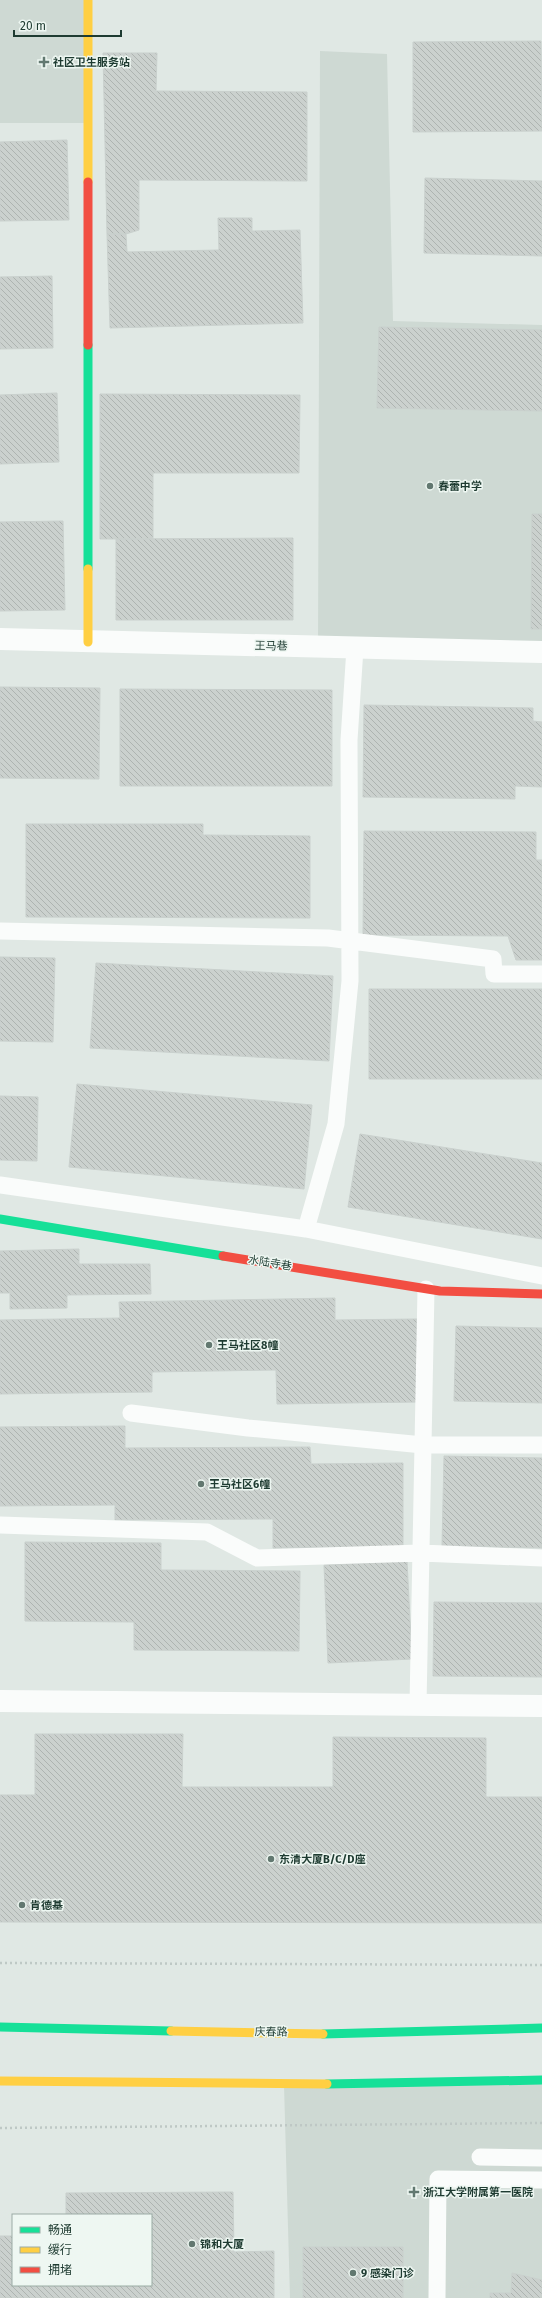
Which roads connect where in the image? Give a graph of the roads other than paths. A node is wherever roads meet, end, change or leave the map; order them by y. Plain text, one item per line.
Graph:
1 (88, 0) edge
2 (0, 639) edge
3 (88, 642) junction
4 (355, 648) junction
5 (542, 652) edge
6 (0, 931) edge
7 (350, 941) junction
8 (542, 974) edge
9 (0, 1185) edge
10 (0, 1219) edge
11 (306, 1229) junction
12 (542, 1276) edge
13 (426, 1289) junction
14 (542, 1294) edge
15 (131, 1413) dead end
16 (423, 1445) junction
17 (542, 1445) edge
18 (0, 1525) edge
19 (421, 1553) junction
20 (542, 1558) edge
21 (0, 1701) edge
22 (418, 1705) junction
23 (542, 1706) edge
24 (0, 2027) edge
25 (542, 2028) edge
26 (542, 2080) edge
27 (0, 2081) edge
28 (480, 2157) dead end
29 (542, 2158) edge
30 (542, 2180) edge
31 (437, 2298) edge

1 - 3 street
2 - 3 street, 王马巷
3 - 4 street, 王马巷
4 - 5 street, 王马巷
4 - 7 lane
6 - 7 lane
7 - 8 lane
7 - 11 lane
9 - 11 lane
10 - 13 street, 水陆寺巷
11 - 12 lane
13 - 14 street, 水陆寺巷
13 - 16 lane
15 - 16 lane
16 - 17 lane
16 - 19 lane
18 - 19 lane
19 - 20 lane
19 - 22 lane
21 - 22 street
22 - 23 street
24 - 25 street, 庆春路
26 - 27 street
28 - 29 lane
30 - 31 lane

